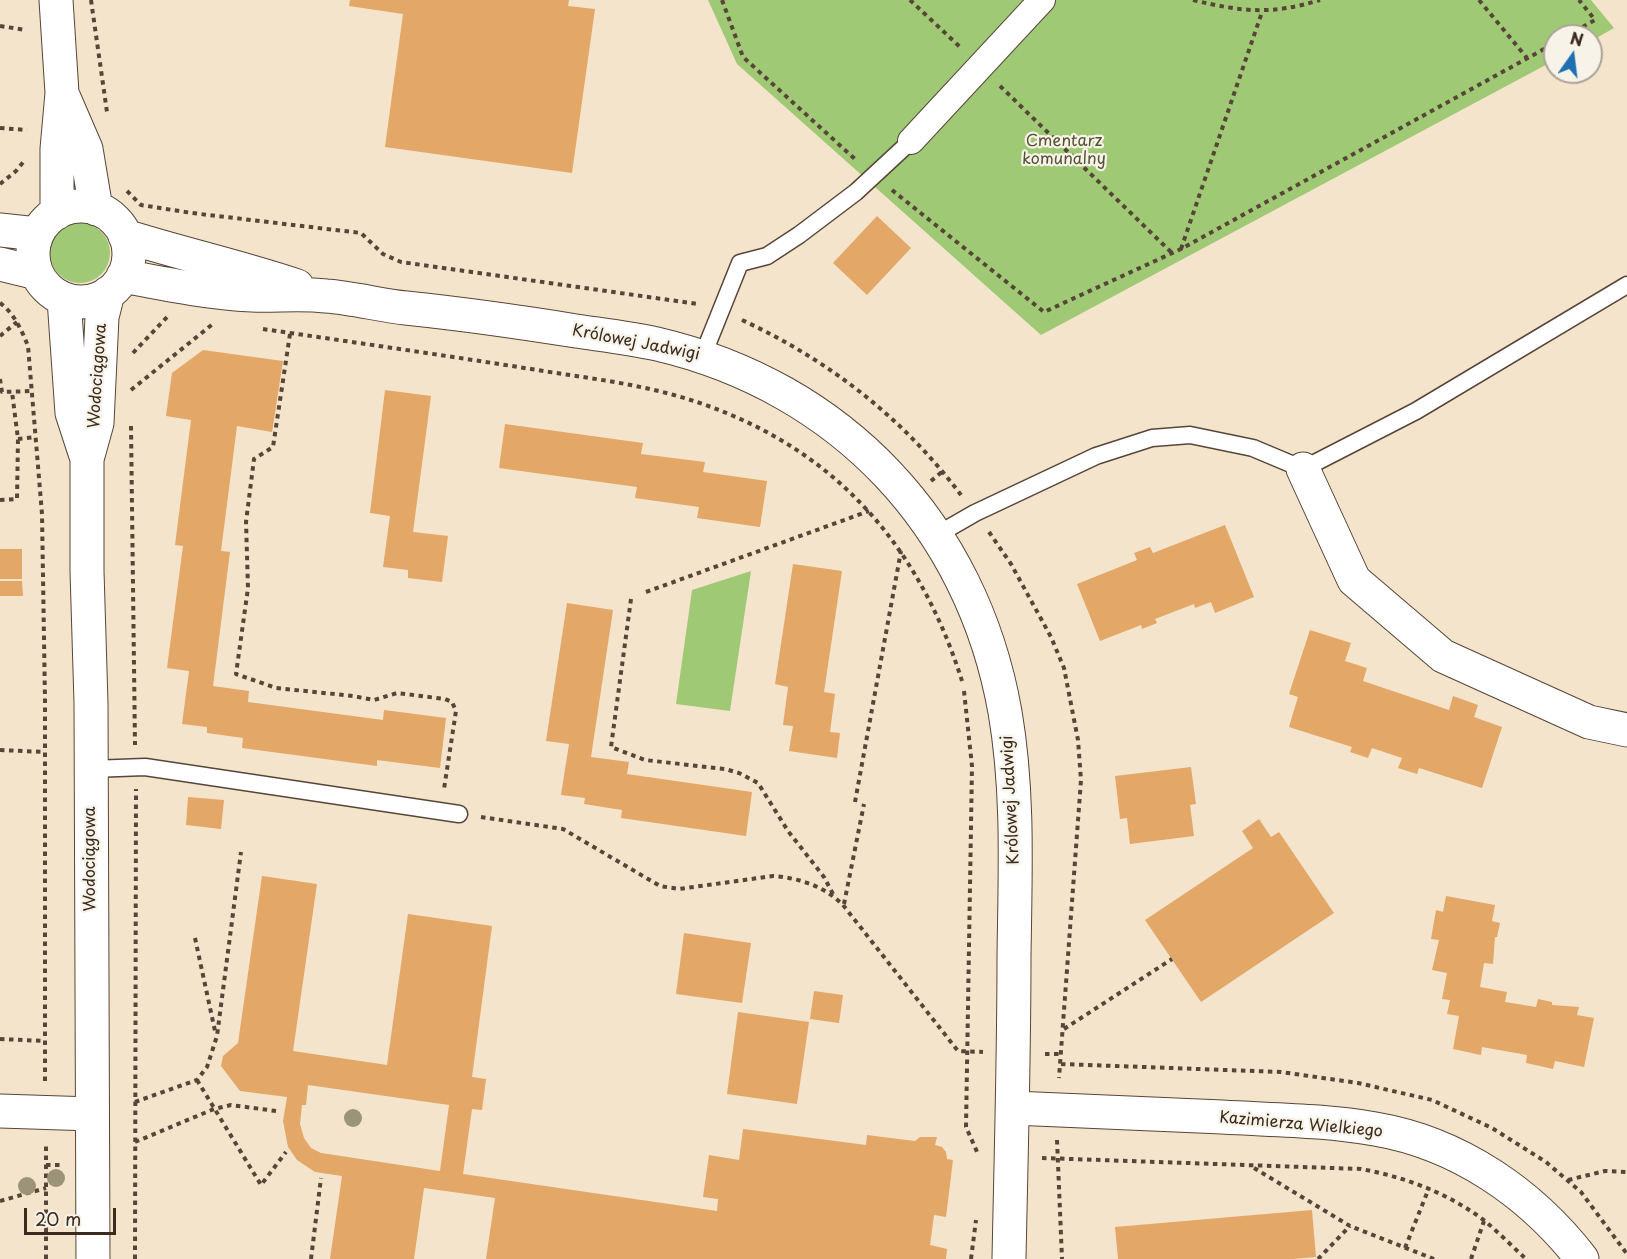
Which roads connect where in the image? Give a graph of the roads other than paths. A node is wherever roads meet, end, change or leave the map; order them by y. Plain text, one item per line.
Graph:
1 (56, 0) edge
2 (1042, 0) edge
3 (62, 93) junction
4 (911, 141) joint
5 (96, 209) junction
6 (47, 223) junction
7 (0, 231) edge
8 (125, 236) junction
9 (0, 264) edge
10 (37, 273) junction
11 (115, 285) junction
12 (1627, 285) edge
13 (324, 296) junction
14 (64, 298) junction
15 (703, 355) junction
16 (87, 459) junction
17 (1303, 469) junction
18 (935, 536) junction
19 (1627, 730) edge
20 (91, 769) junction
21 (459, 814) road end
22 (1013, 1108) junction
23 (0, 1111) edge
24 (92, 1114) junction
25 (93, 1259) edge
26 (1009, 1259) edge
27 (1582, 1259) edge

1 - 3 street
2 - 4 street
3 - 5 street
3 - 6 street
4 - 15 lane
5 - 6 street
5 - 8 street
6 - 7 street
6 - 10 street
8 - 11 street
8 - 13 street, Królowej Jadwigi
9 - 10 street
10 - 14 street
11 - 13 street, Królowej Jadwigi
11 - 14 street
11 - 16 street, Wodociągowa
12 - 17 lane
13 - 15 street, Królowej Jadwigi
14 - 16 street, Wodociągowa
15 - 18 street, Królowej Jadwigi
16 - 20 street, Wodociągowa
17 - 18 lane
17 - 19 street
18 - 22 street, Królowej Jadwigi
20 - 21 lane
20 - 24 street, Wodociągowa
22 - 26 street, Królowej Jadwigi
22 - 27 street, Kazimierza Wielkiego
23 - 24 street
24 - 25 street, Wodociągowa

